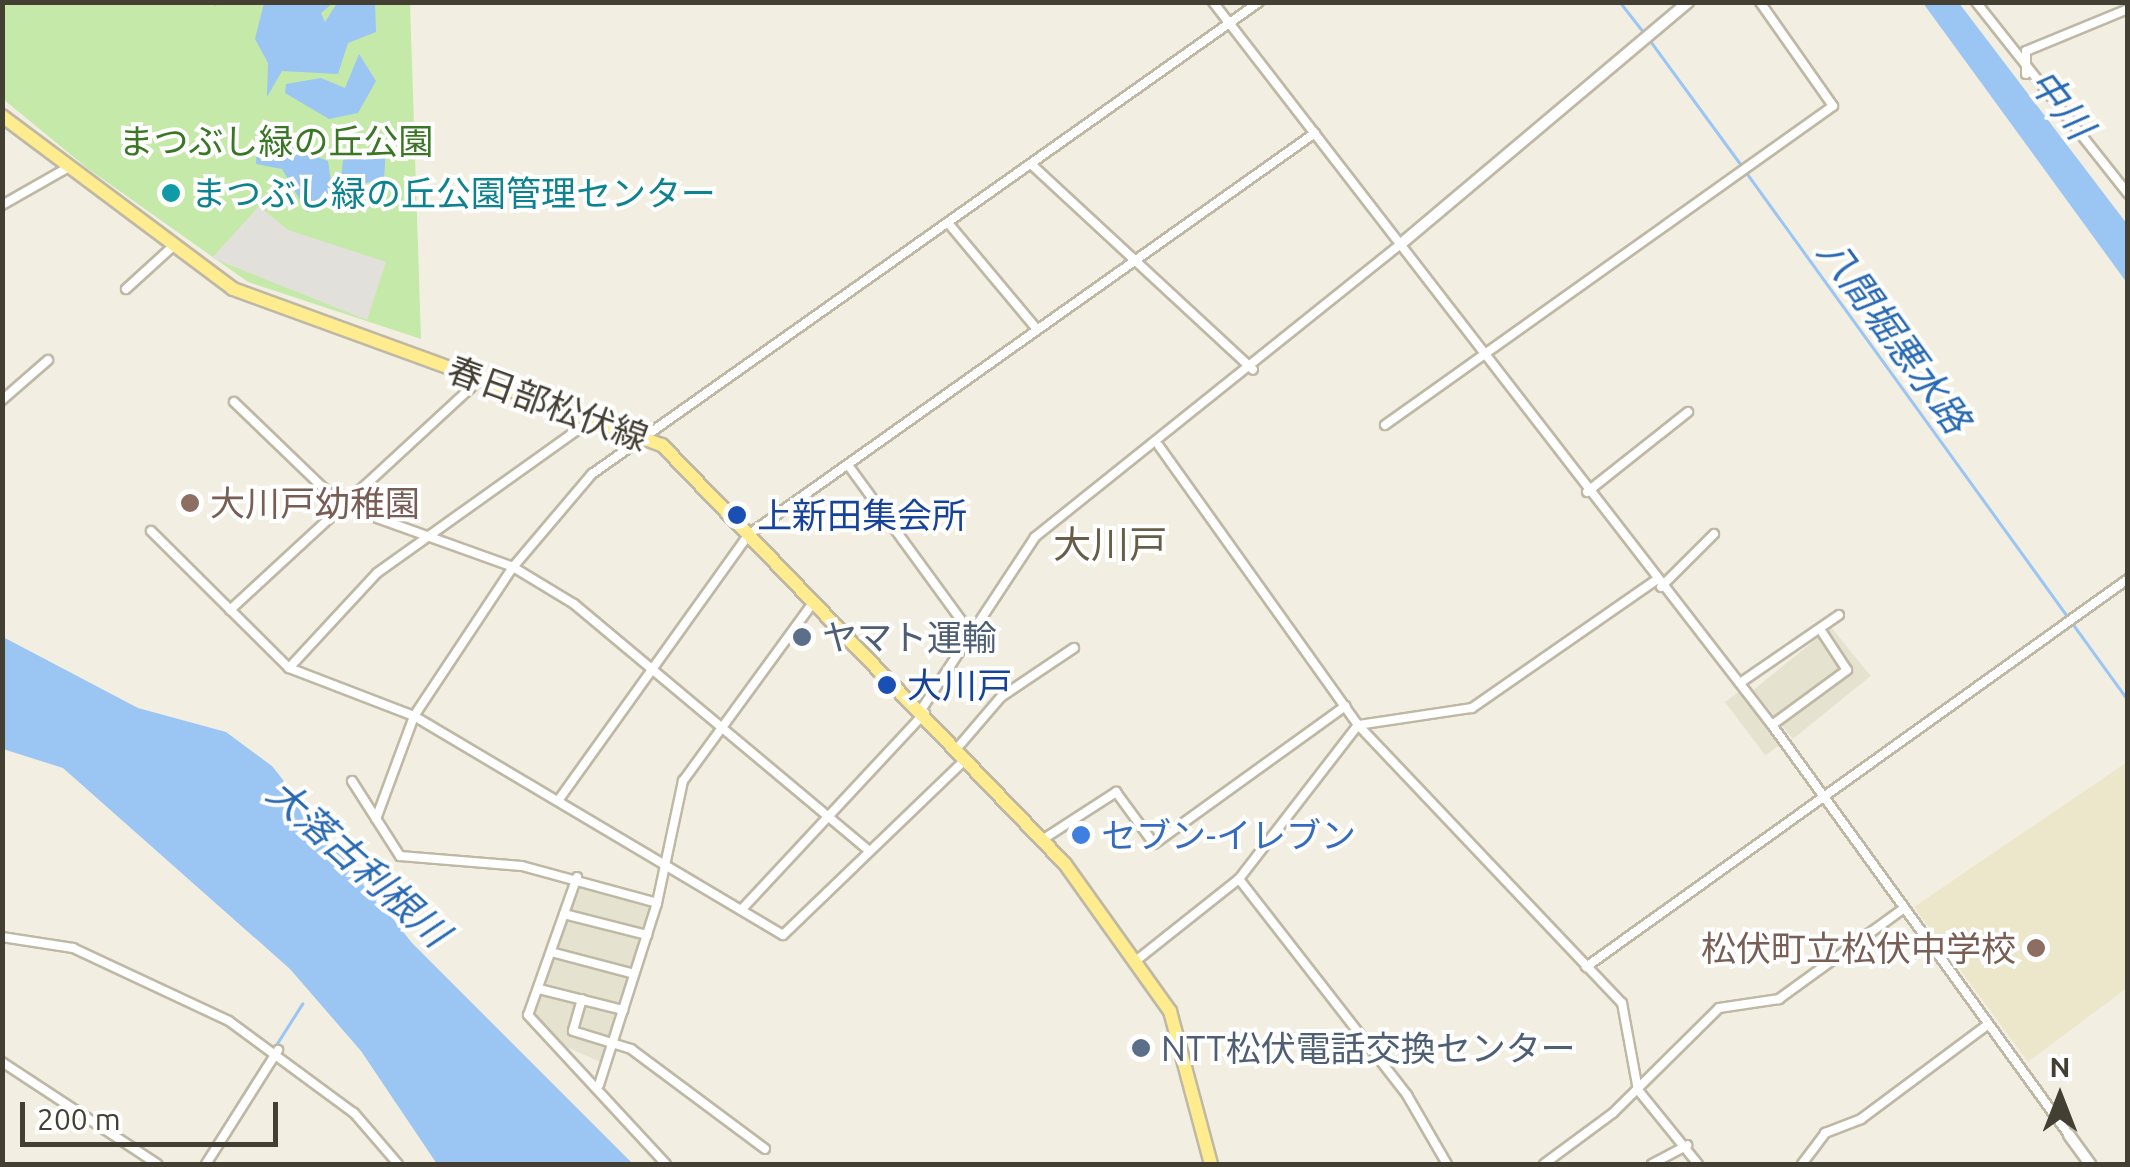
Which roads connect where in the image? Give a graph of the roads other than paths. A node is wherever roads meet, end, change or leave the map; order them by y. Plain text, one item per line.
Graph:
1 (1214, 2) edge
2 (1259, 2) edge
3 (1688, 2) edge
4 (1760, 2) edge
5 (1976, 2) edge
6 (2128, 9) edge
7 (1230, 23) junction
8 (2026, 74) junction
9 (2, 116) edge
10 (1315, 134) junction
11 (1032, 165) junction
12 (67, 168) junction
13 (2128, 194) edge
14 (2, 205) edge
15 (950, 224) junction
16 (1402, 242) junction
17 (170, 249) junction
18 (1135, 258) junction
19 (126, 289) dead end
20 (1036, 328) junction
21 (1482, 354) junction
22 (48, 360) dead end
23 (1253, 370) junction
24 (482, 377) junction
25 (2, 400) edge
26 (234, 402) dead end
27 (1688, 412) dead end
28 (596, 415) junction
29 (1385, 425) dead end
30 (652, 437) junction
31 (1159, 446) junction
32 (848, 465) junction
33 (1588, 492) junction
34 (341, 504) junction
35 (151, 531) dead end
36 (1714, 534) dead end
37 (748, 535) junction
38 (425, 536) junction
39 (514, 567) junction
40 (2128, 579) edge
41 (1658, 584) junction
42 (812, 604) junction
43 (230, 610) junction
44 (1840, 615) dead end
45 (1820, 628) junction
46 (969, 631) junction
47 (1074, 648) dead end
48 (650, 664) junction
49 (290, 668) junction
50 (1740, 683) junction
51 (1345, 706) junction
52 (923, 711) junction
53 (414, 716) junction
54 (723, 724) junction
55 (1358, 724) junction
56 (1772, 725) junction
57 (964, 751) junction
58 (352, 781) dead end
59 (1825, 796) junction
60 (560, 798) junction
61 (829, 816) junction
62 (376, 819) junction
63 (1045, 838) junction
64 (866, 848) junction
65 (666, 861) junction
66 (577, 877) junction
67 (1240, 879) junction
68 (657, 903) junction
69 (742, 909) junction
70 (1903, 909) junction
71 (564, 914) junction
72 (646, 936) junction
73 (2, 937) edge
74 (551, 952) junction
75 (1137, 960) junction
76 (1586, 967) junction
77 (634, 974) junction
78 (539, 989) junction
79 (582, 999) junction
80 (623, 1010) junction
81 (1988, 1024) junction
82 (612, 1042) junction
83 (278, 1050) junction
84 (2, 1062) edge
85 (599, 1085) junction
86 (1638, 1090) junction
87 (2068, 1135) joint
88 (1687, 1146) junction
89 (765, 1150) dead end
90 (157, 1164) edge
91 (206, 1164) edge
92 (398, 1164) edge
93 (666, 1164) edge
94 (1210, 1164) edge
95 (1447, 1164) edge
96 (1544, 1164) edge
97 (1652, 1164) edge
98 (1698, 1164) edge
99 (1802, 1164) edge
100 (2090, 1164) edge

1 - 7 street
2 - 7 street
3 - 16 street
4 - 21 street
5 - 8 street
6 - 8 street
7 - 10 street
7 - 11 street
8 - 13 street
9 - 12 main road, 春日部松伏線
10 - 16 street
10 - 18 street
11 - 15 street
11 - 18 street
12 - 14 street
12 - 17 main road, 春日部松伏線
15 - 20 street
15 - 30 street
16 - 21 street
16 - 23 street
17 - 19 street
17 - 24 main road, 春日部松伏線
18 - 20 street
18 - 23 street
20 - 32 street
21 - 29 street
21 - 33 street
22 - 25 street
23 - 31 street
24 - 28 main road, 春日部松伏線
24 - 34 street
26 - 34 street
27 - 33 street
28 - 30 main road, 春日部松伏線
28 - 38 street
30 - 37 main road, 春日部松伏線
30 - 39 street
31 - 46 street
31 - 51 street
32 - 37 street
32 - 46 street
33 - 41 street
34 - 38 street
34 - 43 street
35 - 43 street
36 - 41 street
37 - 42 main road, 春日部松伏線
37 - 48 street
38 - 39 street
38 - 49 street
39 - 48 street
39 - 53 street
40 - 59 street
41 - 50 street
41 - 55 street
42 - 52 main road, 春日部松伏線
42 - 54 street
43 - 49 street
44 - 45 street
45 - 50 street
45 - 56 street
46 - 52 street
47 - 57 street
48 - 54 street
48 - 60 street
49 - 53 street
50 - 56 street
51 - 55 street
51 - 63 street
52 - 57 main road, 春日部松伏線
52 - 61 street
53 - 60 street
53 - 62 street
54 - 61 street
54 - 65 street
55 - 67 street
55 - 76 street
56 - 59 street
57 - 63 main road, 春日部松伏線
57 - 64 street
58 - 62 street
59 - 70 street
59 - 76 street
60 - 65 street
61 - 64 street
61 - 69 street
62 - 66 street
63 - 75 main road, 春日部松伏線
64 - 69 street
65 - 68 street
65 - 69 street
66 - 68 street
66 - 71 street
67 - 75 street
67 - 95 street
68 - 72 street
70 - 81 street
70 - 86 street
71 - 72 street
71 - 74 street
72 - 77 street
73 - 83 street
74 - 77 street
74 - 78 street
75 - 94 main road, 春日部松伏線
76 - 86 street
77 - 80 street
78 - 79 street
78 - 85 street
79 - 80 street
79 - 82 street
80 - 82 street
81 - 87 street
81 - 99 street
82 - 85 street
82 - 89 street
83 - 91 street
83 - 92 street
84 - 90 street
85 - 93 street
86 - 88 street
86 - 96 street
87 - 100 street
88 - 97 street
88 - 98 street

